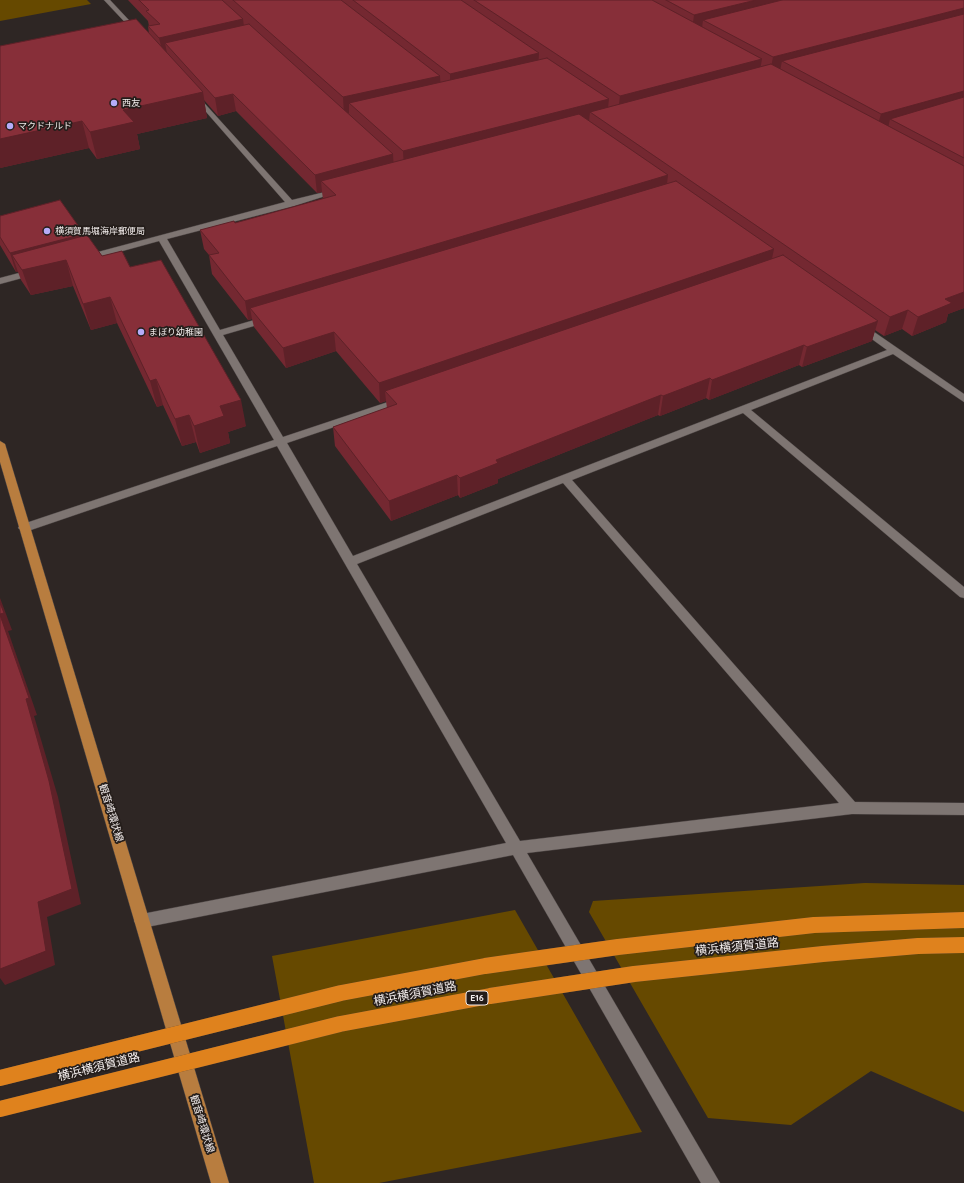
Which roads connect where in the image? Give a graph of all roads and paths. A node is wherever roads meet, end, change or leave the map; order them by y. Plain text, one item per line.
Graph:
1 (107, 0) edge
2 (145, 40) edge
3 (192, 92) edge
4 (343, 190) edge
5 (291, 204) junction
6 (162, 238) junction
7 (78, 260) edge
8 (40, 270) edge
9 (0, 281) edge
10 (279, 315) edge
11 (856, 323) edge
12 (218, 334) junction
13 (895, 350) junction
14 (407, 398) edge
15 (964, 400) edge
16 (744, 409) junction
17 (281, 442) junction
18 (0, 444) edge
19 (565, 478) junction
20 (24, 528) junction
21 (350, 562) junction
22 (964, 594) edge
23 (852, 808) junction
24 (964, 809) edge
25 (516, 848) junction
26 (964, 920) edge
27 (142, 921) junction
28 (964, 945) edge
29 (0, 1078) edge
30 (0, 1109) edge
31 (220, 1183) edge
32 (711, 1183) edge

1 - 2 street
3 - 5 street
4 - 5 street
5 - 6 street
6 - 7 street
6 - 12 street
8 - 9 street
10 - 12 street
11 - 13 street
12 - 17 street
13 - 15 street
13 - 16 street
14 - 17 street
16 - 19 street
16 - 22 street
17 - 20 street
17 - 21 street
18 - 20 main road, 観音崎環状線
19 - 21 street
19 - 23 street
20 - 27 main road, 観音崎環状線
21 - 25 street
23 - 24 street
23 - 25 street
25 - 27 street
25 - 32 street
26 - 29 highway, 横浜横須賀道路, bridge
27 - 31 main road, 観音崎環状線
28 - 30 highway, 横浜横須賀道路 / E16, bridge

